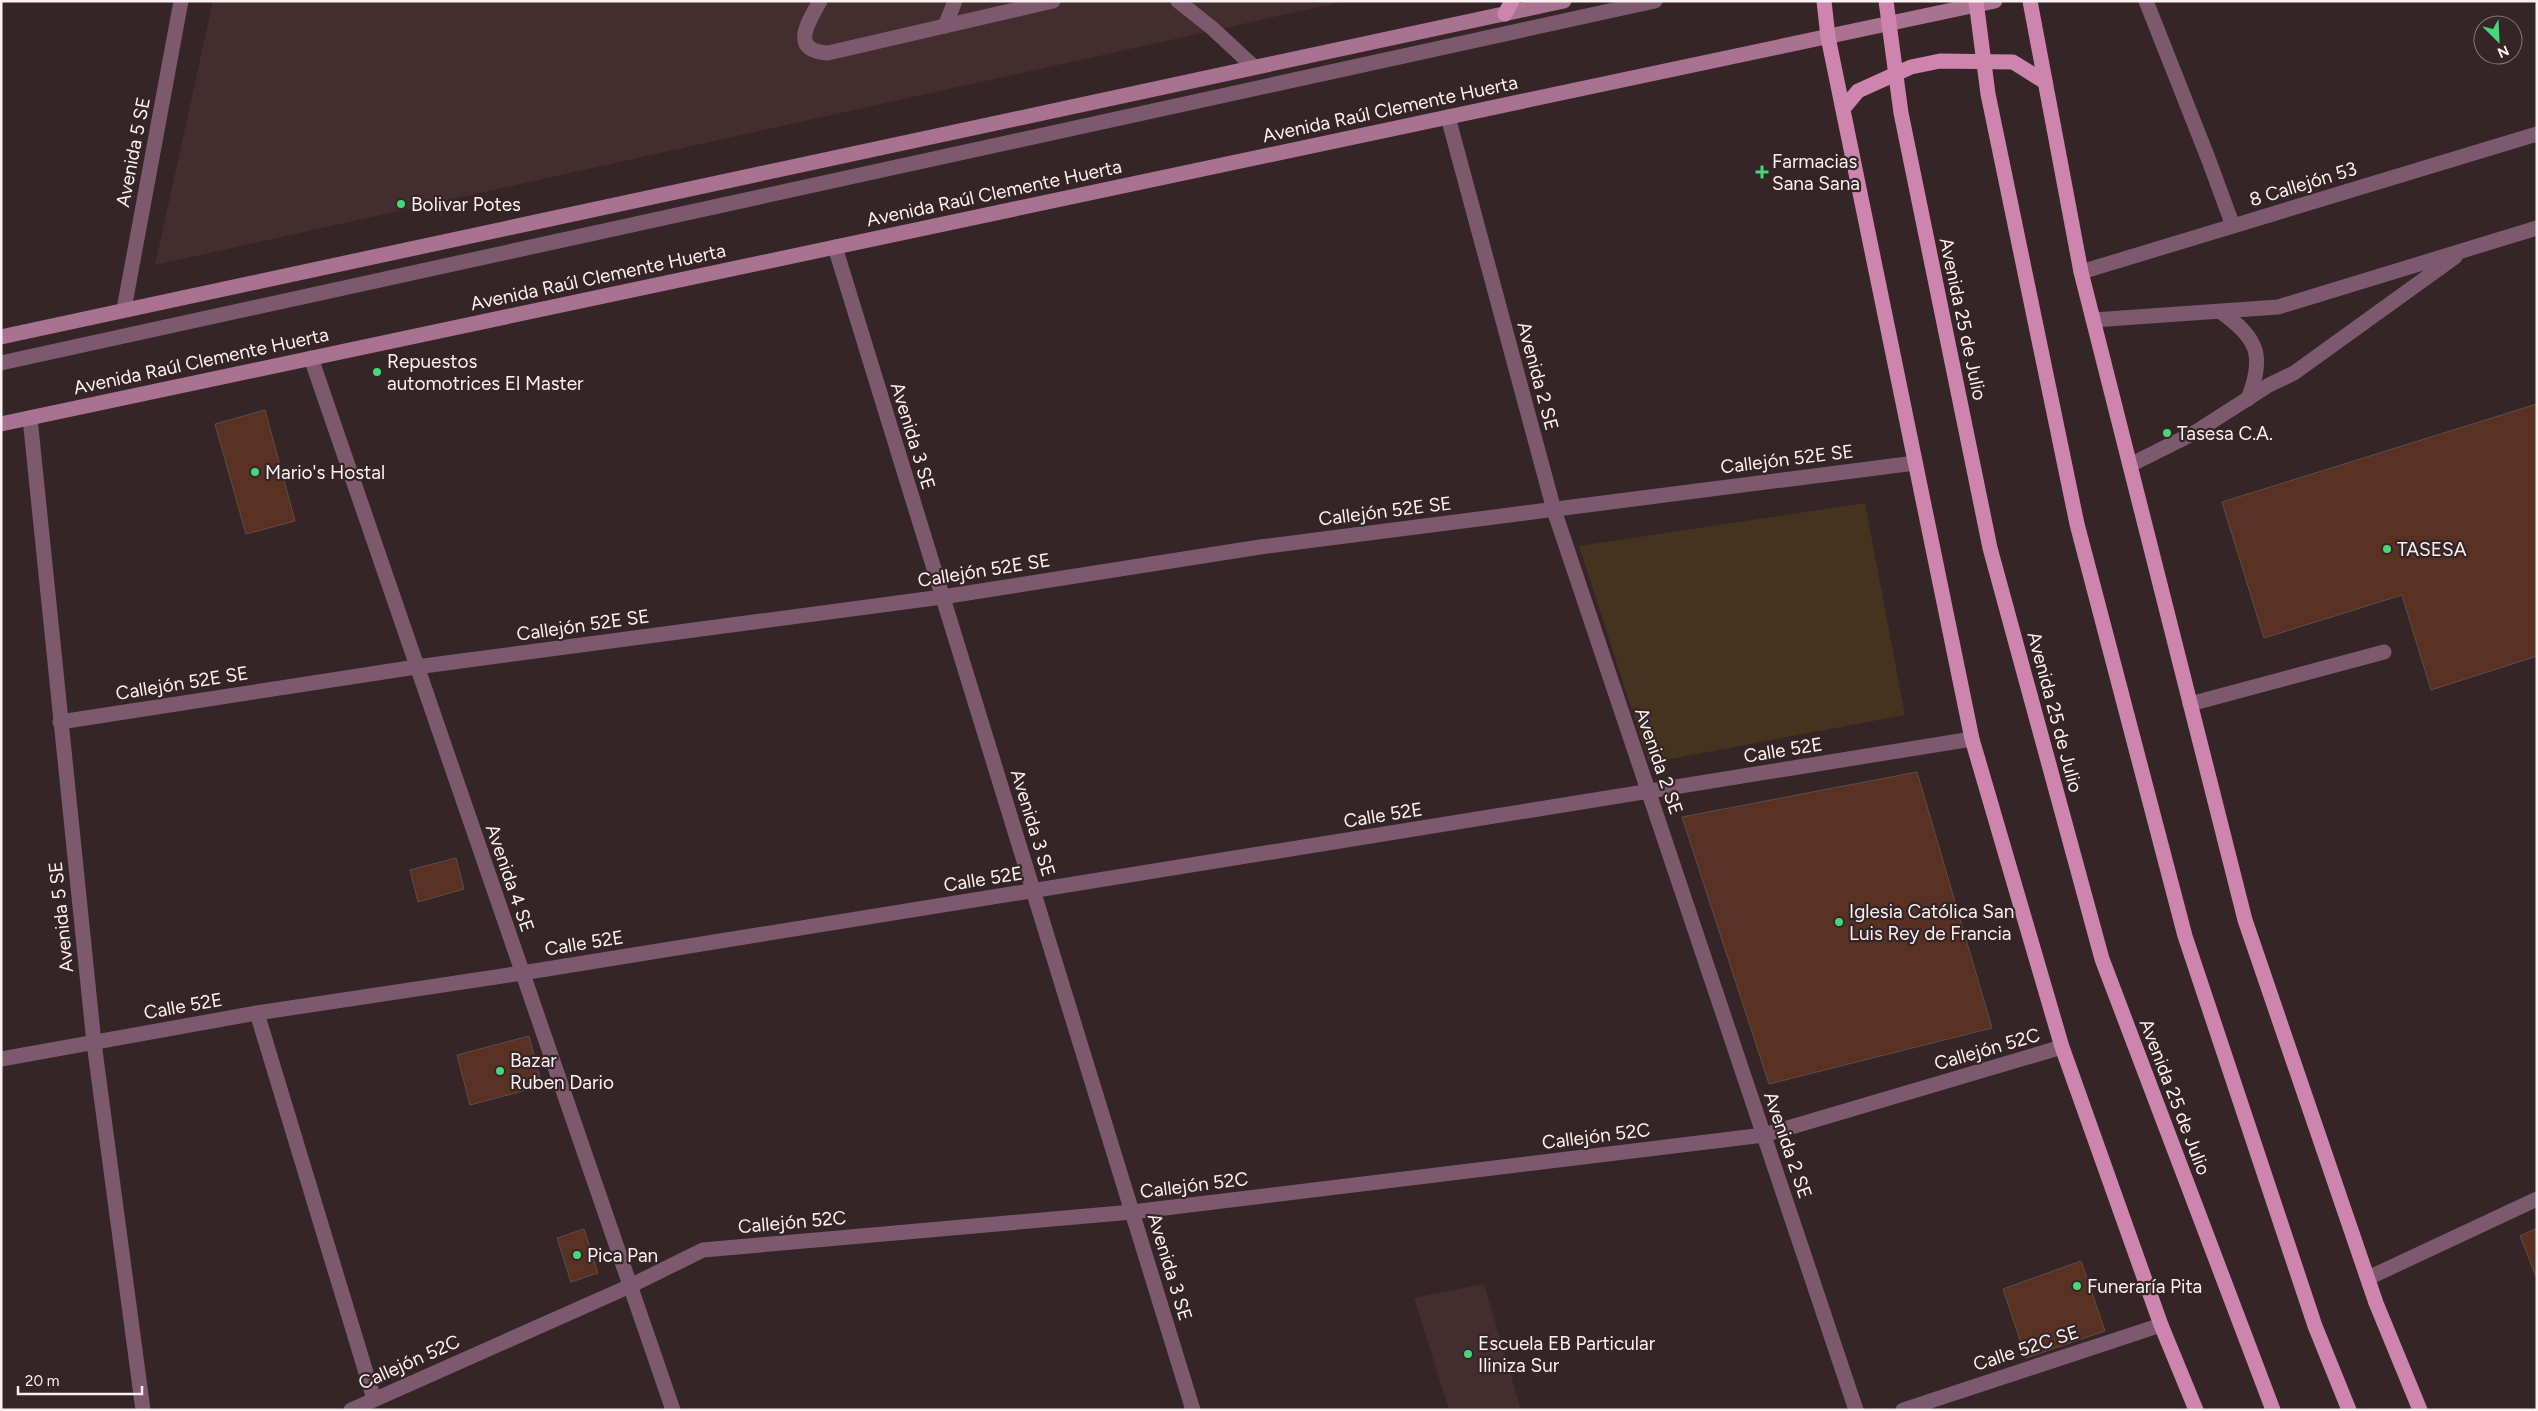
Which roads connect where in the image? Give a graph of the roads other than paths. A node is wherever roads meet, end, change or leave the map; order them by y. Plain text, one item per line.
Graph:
1 (181, 1) edge
2 (820, 1) edge
3 (955, 1) edge
4 (1053, 1) edge
5 (1178, 1) edge
6 (1564, 1) edge
7 (1655, 1) edge
8 (1824, 1) edge
9 (1886, 1) edge
10 (1976, 1) edge
11 (1995, 1) edge
12 (2030, 1) edge
13 (2146, 1) edge
14 (1508, 7) edge
15 (945, 26) junction
16 (1828, 37) junction
17 (1254, 67) junction
18 (2045, 82) junction
19 (1844, 109) junction
20 (1448, 117) junction
21 (2537, 134) edge
22 (2233, 226) junction
23 (2537, 228) edge
24 (835, 247) junction
25 (2464, 251) junction
26 (2081, 272) junction
27 (124, 310) junction
28 (2221, 312) junction
29 (2094, 320) junction
30 (1, 337) edge
31 (311, 358) junction
32 (1, 363) edge
33 (2248, 399) junction
34 (30, 418) junction
35 (1, 424) edge
36 (1915, 463) junction
37 (2130, 465) junction
38 (1554, 510) junction
39 (942, 597) junction
40 (2384, 652) dead end
41 (416, 667) junction
42 (2190, 704) junction
43 (60, 722) junction
44 (1972, 739) junction
45 (1648, 793) junction
46 (1033, 891) junction
47 (522, 973) junction
48 (257, 1013) junction
49 (94, 1043) junction
50 (2062, 1047) junction
51 (1, 1059) edge
52 (1764, 1135) junction
53 (2537, 1199) edge
54 (1132, 1212) junction
55 (2368, 1278) junction
56 (630, 1286) junction
57 (2161, 1325) junction
58 (374, 1399) junction
59 (143, 1410) edge
60 (351, 1410) edge
61 (673, 1410) edge
62 (1194, 1410) edge
63 (1856, 1410) edge
64 (1903, 1410) edge
65 (2196, 1410) edge
66 (2273, 1410) edge
67 (2349, 1410) edge
68 (2420, 1410) edge

1 - 27 street, Avenida 5 SE
2 - 15 street
3 - 15 street
4 - 15 street
5 - 17 street
6 - 14 main road
7 - 32 street
8 - 16 main road
9 - 66 main road, Avenida 25 de Julio
10 - 67 main road
11 - 16 main road, Avenida Raúl Clemente Huerta
12 - 18 main road
13 - 22 street
14 - 17 main road
16 - 19 main road
16 - 20 main road, Avenida Raúl Clemente Huerta
17 - 27 main road
18 - 19 main road
18 - 26 main road
19 - 36 main road
20 - 24 main road, Avenida Raúl Clemente Huerta
20 - 38 street, Avenida 2 SE
21 - 22 street, 8 Callejón 53
22 - 26 street, 8 Callejón 53
23 - 25 street
24 - 31 main road, Avenida Raúl Clemente Huerta
24 - 39 street, Avenida 3 SE
25 - 28 street
25 - 33 street
26 - 29 main road
27 - 30 main road
28 - 29 street
28 - 33 street
29 - 37 main road
31 - 34 main road, Avenida Raúl Clemente Huerta
31 - 41 street, Avenida 4 SE
33 - 37 street
34 - 35 main road, Avenida Raúl Clemente Huerta
34 - 43 street, Avenida 5 SE
36 - 38 street, Callejón 52E SE
36 - 44 main road
37 - 42 main road
38 - 39 street, Callejón 52E SE
38 - 45 street, Avenida 2 SE
39 - 41 street, Callejón 52E SE
39 - 46 street, Avenida 3 SE
40 - 42 street
41 - 43 street, Callejón 52E SE
41 - 47 street, Avenida 4 SE
42 - 55 main road
43 - 49 street, Avenida 5 SE
44 - 45 street, Calle 52E
44 - 50 main road
45 - 46 street, Calle 52E
45 - 52 street, Avenida 2 SE
46 - 47 street, Calle 52E
46 - 54 street, Avenida 3 SE
47 - 48 street, Calle 52E
47 - 56 street, Avenida 4 SE
48 - 49 street, Calle 52E
48 - 58 street
49 - 51 street, Calle 52E
49 - 59 street, Avenida 5 SE
50 - 52 street, Callejón 52C
50 - 57 main road
52 - 54 street, Callejón 52C
52 - 63 street, Avenida 2 SE
53 - 55 street
54 - 56 street, Callejón 52C
54 - 62 street, Avenida 3 SE
55 - 68 main road
56 - 58 street, Callejón 52C
56 - 61 street, Avenida 4 SE
57 - 64 street, Calle 52C SE
57 - 65 main road
58 - 60 street, Callejón 52C

